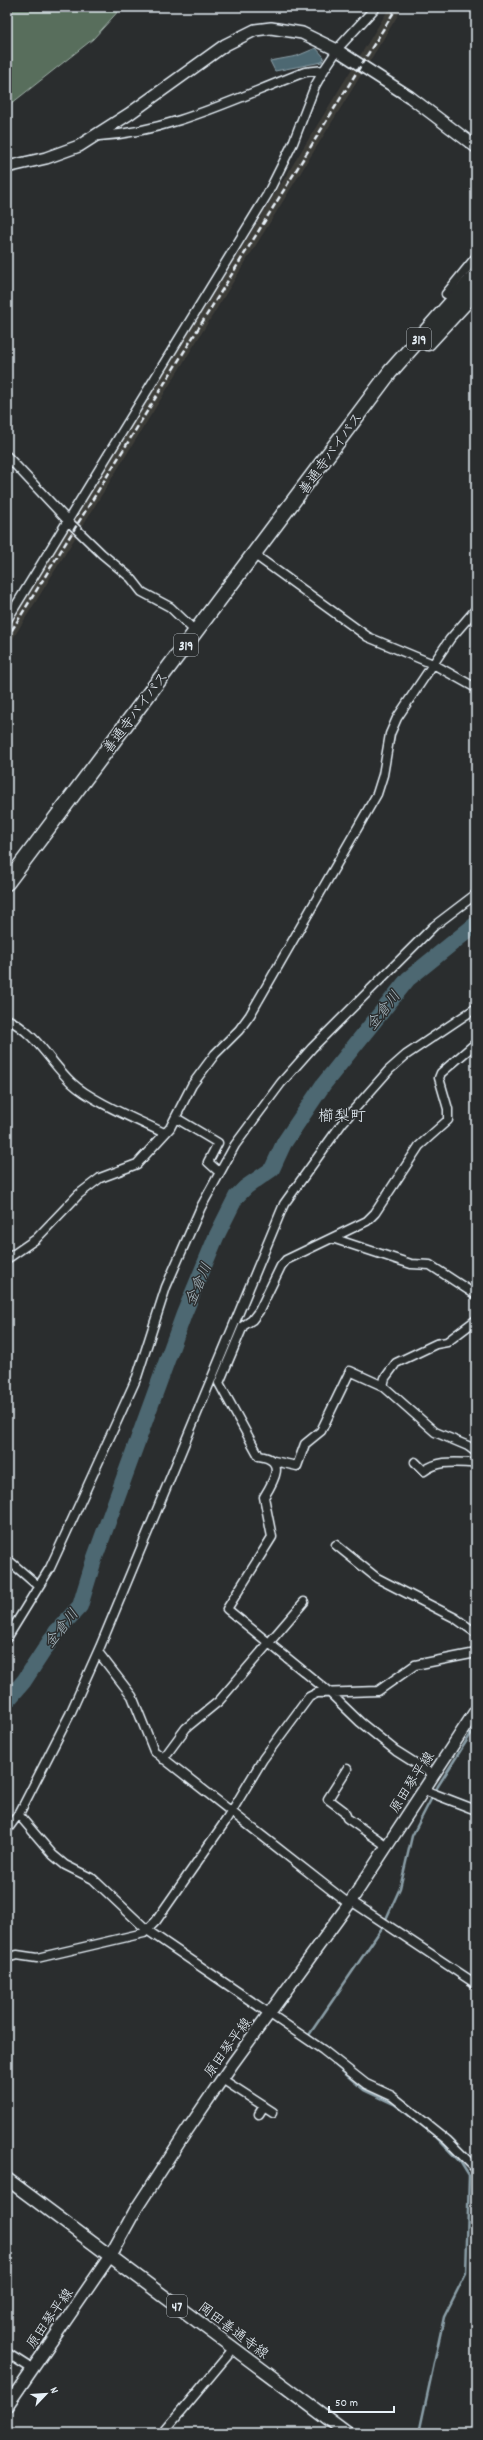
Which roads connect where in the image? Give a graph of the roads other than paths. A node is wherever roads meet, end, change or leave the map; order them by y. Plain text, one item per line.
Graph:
1 (376, 7) edge
2 (337, 50) junction
3 (324, 70) junction
4 (98, 136) junction
5 (476, 146) edge
6 (7, 167) edge
7 (476, 256) edge
8 (476, 274) edge
9 (476, 291) edge
10 (446, 294) dead end
11 (364, 407) junction
12 (7, 456) edge
13 (68, 521) junction
14 (255, 555) junction
15 (476, 610) edge
16 (7, 620) edge
17 (196, 632) junction
18 (433, 664) junction
19 (476, 688) edge
20 (7, 884) edge
21 (476, 894) edge
22 (476, 1008) edge
23 (7, 1019) edge
24 (476, 1043) edge
25 (176, 1118) junction
26 (164, 1133) junction
27 (220, 1172) junction
28 (332, 1238) junction
29 (7, 1259) edge
30 (476, 1295) edge
31 (476, 1320) edge
32 (239, 1325) junction
33 (382, 1386) junction
34 (476, 1452) edge
35 (274, 1461) junction
36 (415, 1462) dead end
37 (476, 1462) edge
38 (336, 1545) dead end
39 (7, 1559) edge
40 (37, 1585) dead end
41 (304, 1602) dead end
42 (476, 1633) edge
43 (7, 1638) edge
44 (268, 1644) junction
45 (98, 1652) junction
46 (476, 1652) edge
47 (329, 1692) junction
48 (476, 1710) edge
49 (163, 1759) junction
50 (348, 1769) dead end
51 (434, 1775) junction
52 (430, 1792) junction
53 (476, 1810) edge
54 (231, 1812) junction
55 (18, 1814) junction
56 (7, 1830) edge
57 (387, 1846) junction
58 (350, 1903) junction
59 (147, 1930) junction
60 (7, 1958) edge
61 (476, 1984) edge
62 (269, 2015) junction
63 (222, 2079) junction
64 (264, 2106) junction
65 (273, 2112) dead end
66 (259, 2114) dead end
67 (476, 2169) edge
68 (7, 2179) edge
69 (110, 2256) junction
70 (234, 2348) junction
71 (7, 2353) edge
72 (32, 2369) junction
73 (7, 2406) edge
74 (163, 2433) edge
75 (347, 2433) edge

1 - 2 street
2 - 3 street
2 - 4 main road
2 - 5 main road
3 - 4 street
3 - 13 street
4 - 6 main road
7 - 10 street
8 - 11 highway, 善通寺バイパス / 319
9 - 11 highway, 善通寺バイパス / 319
11 - 14 highway, 善通寺バイパス / 319
12 - 13 street
13 - 16 street
13 - 17 street
14 - 17 highway, 善通寺バイパス / 319
14 - 18 street
15 - 18 street
17 - 20 highway, 善通寺バイパス / 319
18 - 19 street
18 - 25 street
21 - 27 street
22 - 32 street
23 - 26 street
24 - 28 street
25 - 26 street
25 - 27 street
26 - 29 street
27 - 43 street
28 - 30 street
28 - 32 street
31 - 33 street
32 - 35 street
32 - 45 street
33 - 34 street
33 - 35 street
35 - 44 street
36 - 37 street
38 - 42 street
39 - 40 street
41 - 44 street
44 - 47 street
44 - 49 street
45 - 49 street
45 - 55 street
46 - 47 street
47 - 51 street
47 - 54 street
48 - 51 main road, 原田琴平線
49 - 54 street
50 - 57 street
51 - 52 main road, 原田琴平線
52 - 53 street
52 - 57 main road, 原田琴平線
54 - 58 street
54 - 59 street
55 - 56 street
55 - 59 street
57 - 58 main road, 原田琴平線
58 - 61 street
58 - 62 main road, 原田琴平線
59 - 60 street
59 - 62 street
62 - 63 main road, 原田琴平線
62 - 67 street
63 - 64 street
63 - 69 main road, 原田琴平線
64 - 65 street
64 - 66 street
68 - 69 main road, 岡田善通寺線 / 47
69 - 70 main road, 岡田善通寺線 / 47
69 - 72 main road, 原田琴平線
70 - 74 street
70 - 75 main road, 岡田善通寺線 / 47
71 - 72 street
72 - 73 main road, 原田琴平線

